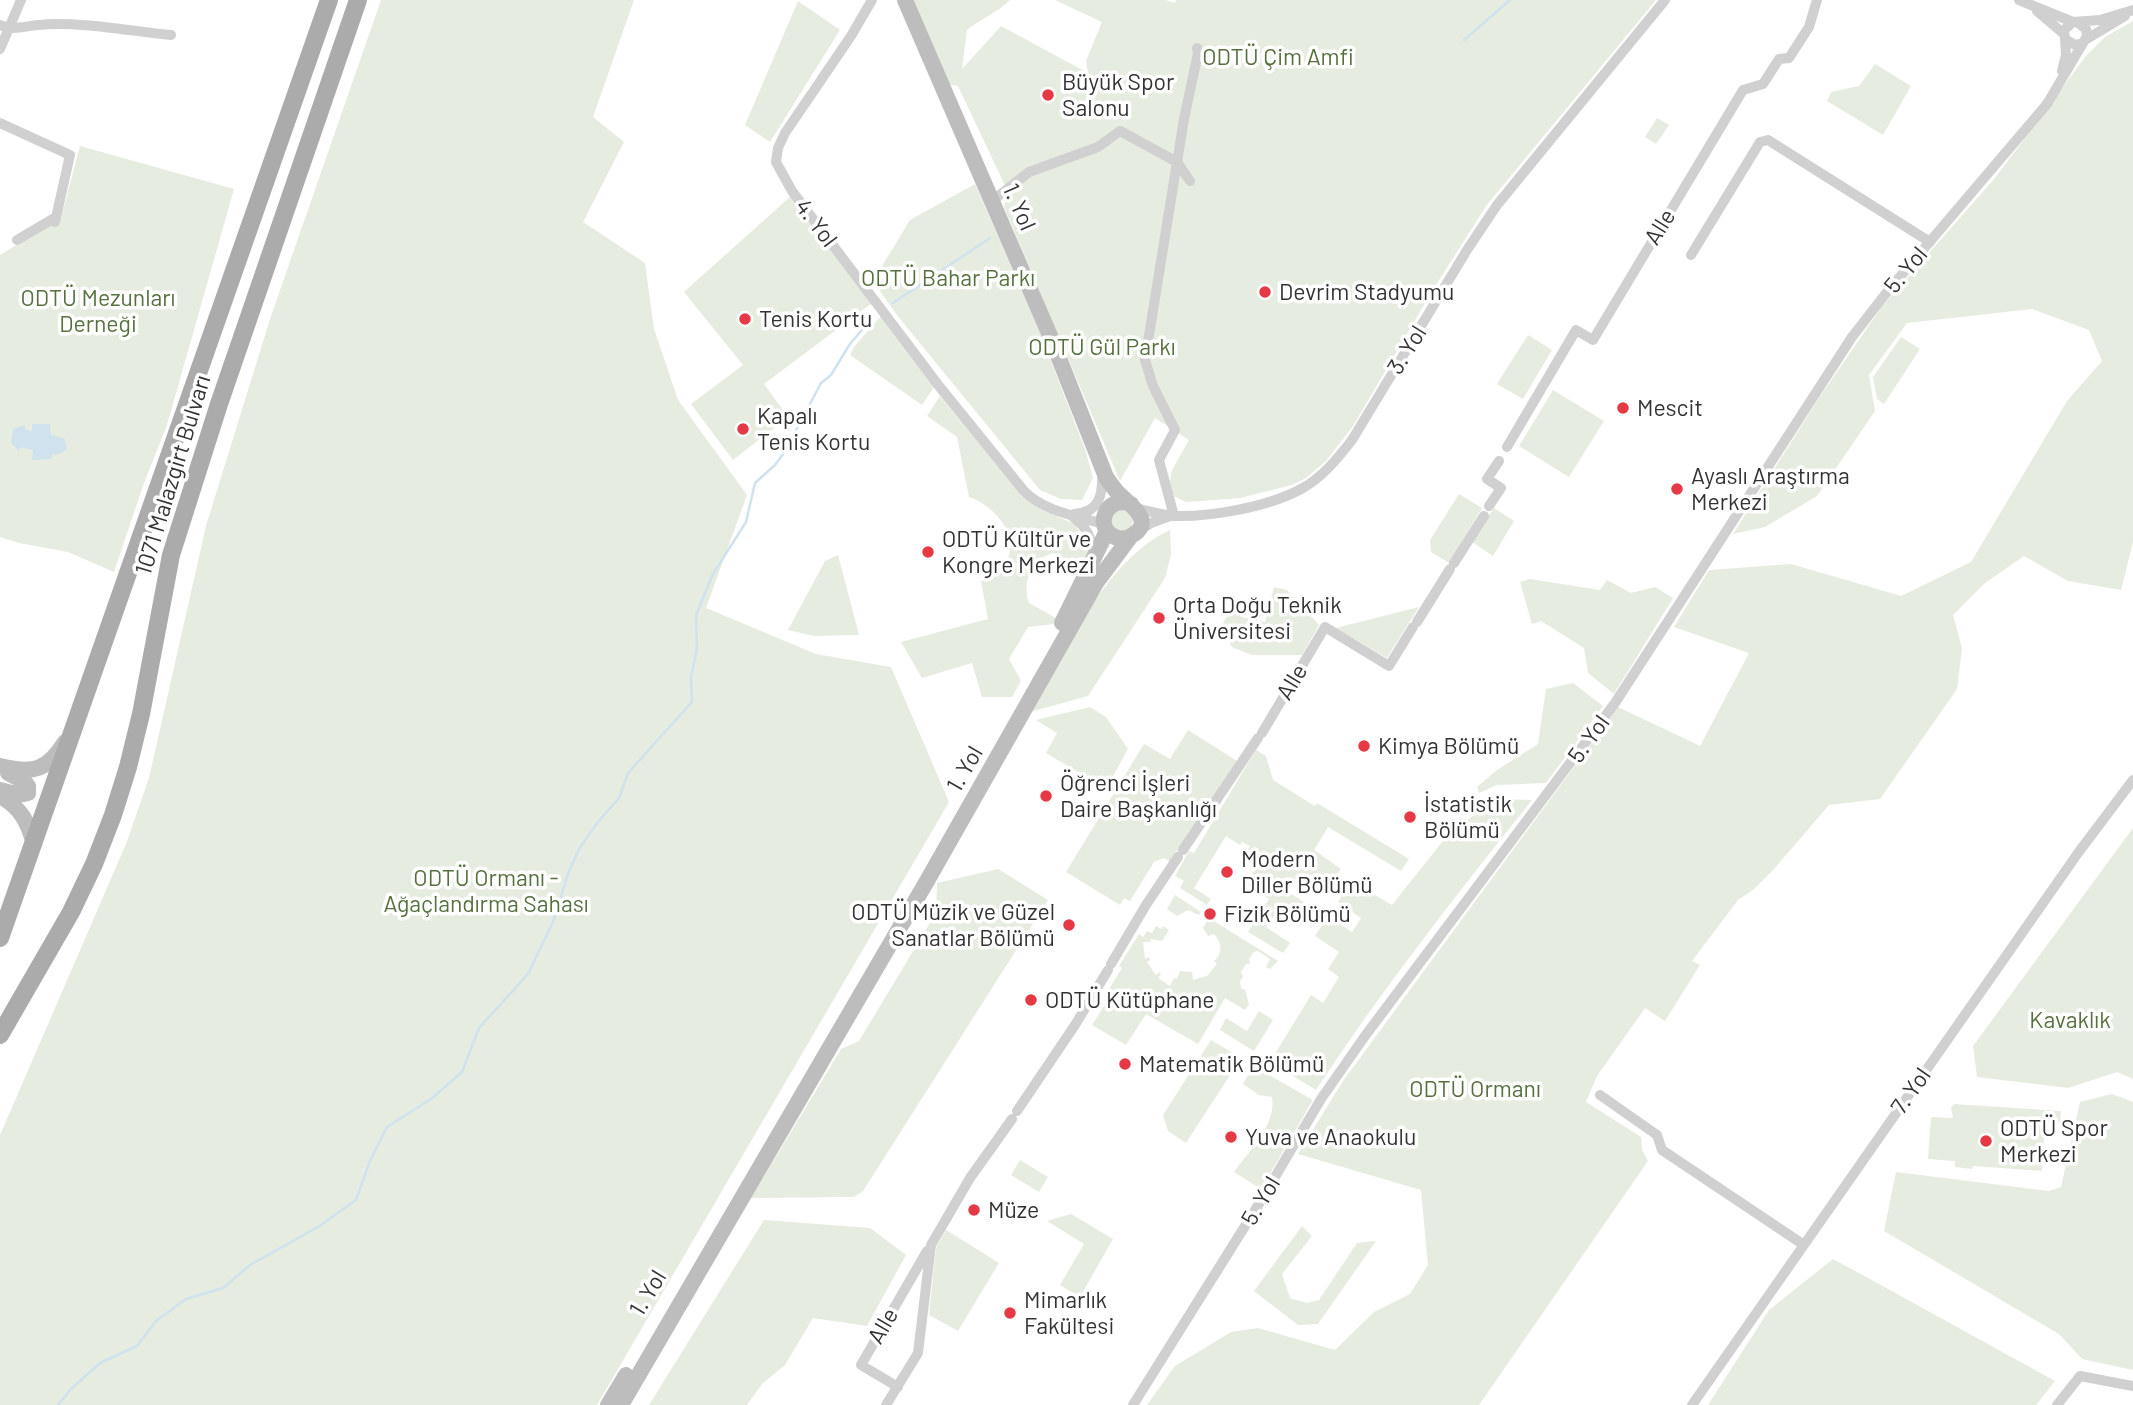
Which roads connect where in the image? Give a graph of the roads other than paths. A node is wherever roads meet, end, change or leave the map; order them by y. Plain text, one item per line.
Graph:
1 (20, 0) edge
2 (329, 0) edge
3 (358, 0) edge
4 (872, 0) edge
5 (905, 0) edge
6 (1665, 0) edge
7 (1817, 0) edge
8 (2024, 2) edge
9 (2133, 11) edge
10 (2075, 22) junction
11 (4, 27) edge
12 (171, 35) dead end
13 (2064, 37) junction
14 (2084, 41) junction
15 (1197, 48) dead end
16 (0, 49) edge
17 (2059, 84) junction
18 (0, 123) edge
19 (1177, 162) junction
20 (1190, 181) dead end
21 (991, 202) junction
22 (17, 240) dead end
23 (1930, 242) junction
24 (1691, 255) dead end
25 (1507, 447) dead end
26 (1499, 461) dead end
27 (1102, 466) junction
28 (1134, 506) junction
29 (1068, 513) junction
30 (1173, 515) junction
31 (1106, 528) junction
32 (1133, 535) junction
33 (1091, 566) junction
34 (1008, 728) junction
35 (72, 731) junction
36 (0, 768) edge
37 (2133, 780) edge
38 (0, 790) edge
39 (0, 796) edge
40 (34, 844) junction
41 (0, 938) edge
42 (0, 1035) edge
43 (1600, 1095) dead end
44 (732, 1206) junction
45 (1804, 1245) junction
46 (929, 1247) junction
47 (2133, 1386) edge
48 (898, 1387) junction
49 (608, 1405) edge
50 (621, 1405) edge
51 (886, 1405) edge
52 (1133, 1405) edge
53 (1692, 1405) edge
54 (2057, 1405) edge

1 - 11 street
2 - 35 main road, 1071 Malazgirt Bulvarı
3 - 42 main road, 1071 Malazgirt Bulvarı
4 - 29 street, 4. Yol
5 - 21 main road, 1. Yol
6 - 30 street, 3. Yol
7 - 25 street, Alle
8 - 10 street
8 - 13 street
9 - 10 street
9 - 14 street
10 - 13 street
10 - 14 street
11 - 12 street
11 - 16 street
13 - 14 street
13 - 17 street, 5. Yol
14 - 17 street, 5. Yol
15 - 19 street
17 - 23 street, 5. Yol
18 - 22 street
19 - 20 street
19 - 21 street
19 - 30 street
21 - 27 main road, 1. Yol
23 - 24 street
23 - 52 street, 5. Yol
26 - 46 street, Alle
27 - 28 main road, 1. Yol
27 - 29 street
28 - 30 street, 3. Yol
28 - 31 main road
28 - 32 main road
29 - 31 street, 4. Yol
29 - 33 street, 4. Yol
30 - 32 street, 3. Yol
31 - 32 main road
31 - 33 main road, 1. Yol
32 - 34 main road, 1. Yol
33 - 34 main road, 1. Yol
34 - 44 main road, 1. Yol
35 - 36 main road
35 - 40 main road, 1071 Malazgirt Bulvarı
36 - 38 main road
37 - 45 street, 7. Yol
39 - 40 main road
40 - 41 main road, 1071 Malazgirt Bulvarı
43 - 45 street
44 - 49 main road, 1. Yol
44 - 50 main road, 1. Yol
45 - 53 street, 7. Yol
46 - 48 street, Alle
46 - 48 street, Alle
47 - 54 street
48 - 51 street, Alle

